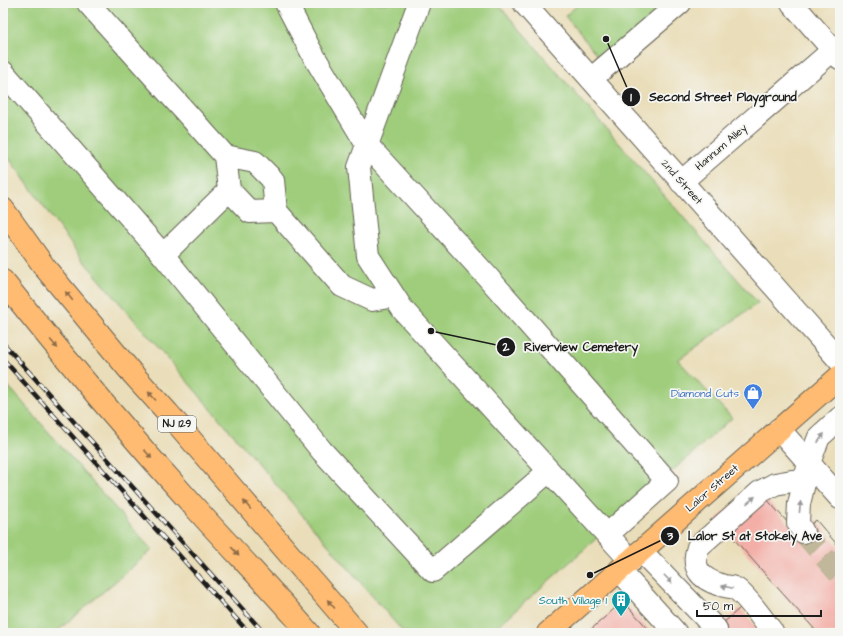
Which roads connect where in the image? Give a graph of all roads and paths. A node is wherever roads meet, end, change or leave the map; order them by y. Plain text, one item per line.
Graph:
1 (88, 3) edge
2 (286, 3) edge
3 (419, 3) edge
4 (524, 3) edge
5 (680, 3) edge
6 (792, 3) edge
7 (836, 54) edge
8 (3, 72) edge
9 (591, 79) junction
10 (367, 145) junction
11 (225, 156) junction
12 (681, 182) junction
13 (230, 190) junction
14 (3, 209) edge
15 (276, 211) junction
16 (162, 255) junction
17 (3, 281) edge
18 (394, 296) junction
19 (840, 361) edge
20 (840, 376) edge
21 (840, 418) edge
22 (779, 429) junction
23 (549, 471) junction
24 (807, 473) junction
25 (840, 498) edge
26 (803, 532) tunnel mouth
27 (607, 535) junction
28 (631, 561) junction
29 (716, 629) dead end
30 (309, 633) edge
31 (357, 633) edge
32 (548, 633) edge
33 (676, 633) edge
34 (773, 633) edge

1 - 11 street
2 - 10 street
3 - 10 street
4 - 9 street, 2nd Street
5 - 9 street
6 - 7 street
7 - 12 street, Hannum Alley
8 - 16 street
9 - 12 street, 2nd Street
10 - 18 street
10 - 27 street
11 - 13 street
11 - 15 street
12 - 19 street, 2nd Street
13 - 15 street
13 - 16 street
31 -> 14 main road, NJ 129
15 - 18 street
16 - 23 street
17 -> 30 main road
18 - 23 street
20 - 22 main road, Lalor Street
24 -> 21 street
22 - 24 street
22 - 28 main road, Lalor Street
23 - 27 street
24 - 25 street
26 -> 24 street
34 -> 24 street
27 - 28 street
28 -> 29 street
28 - 32 main road, Lalor Street
28 - 33 street

